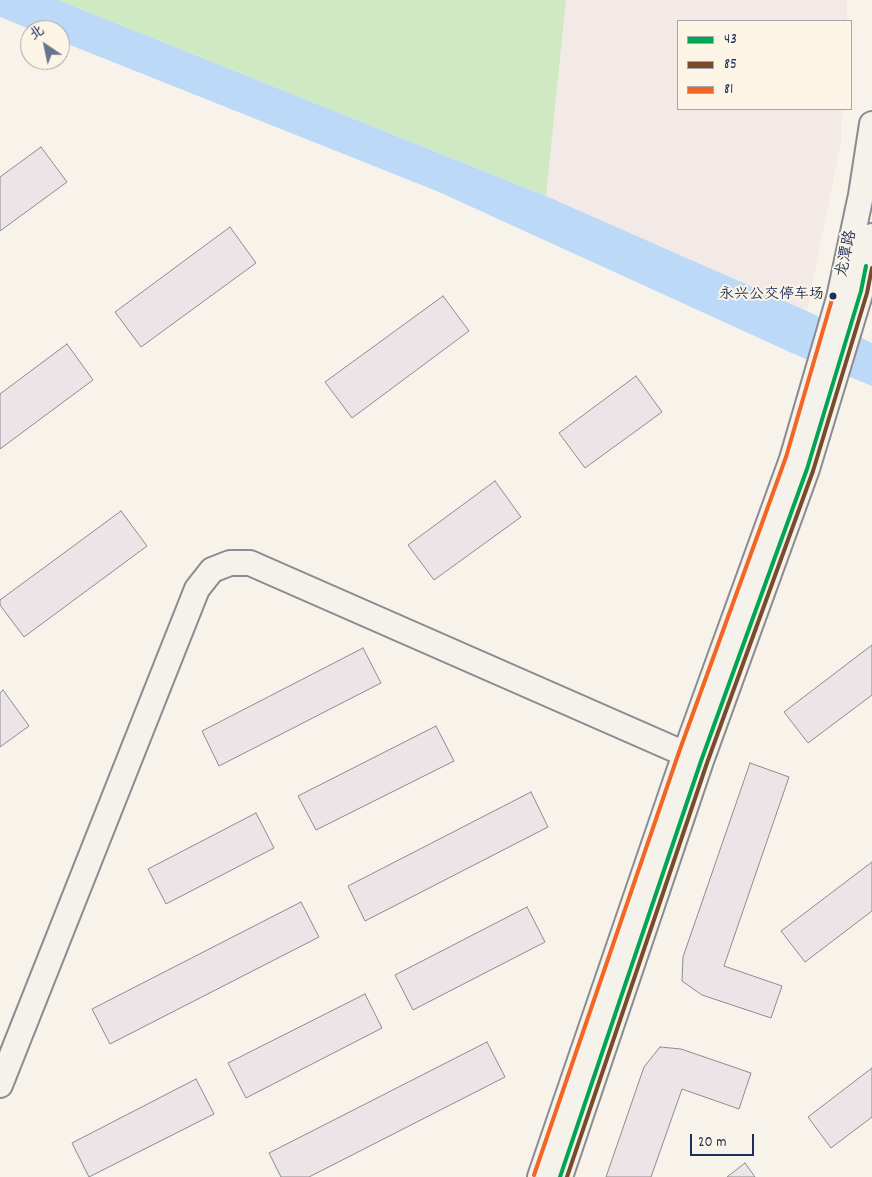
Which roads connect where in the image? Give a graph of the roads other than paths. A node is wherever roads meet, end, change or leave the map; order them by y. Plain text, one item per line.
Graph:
1 (872, 124) edge
2 (872, 236) edge
3 (693, 758) junction
4 (0, 1084) edge
5 (540, 1177) edge
6 (560, 1177) edge

1 - 3 street, 龙潭路
2 - 3 street, 龙潭路
3 - 4 street
3 - 5 street, 龙潭路
3 - 6 street, 龙潭路

